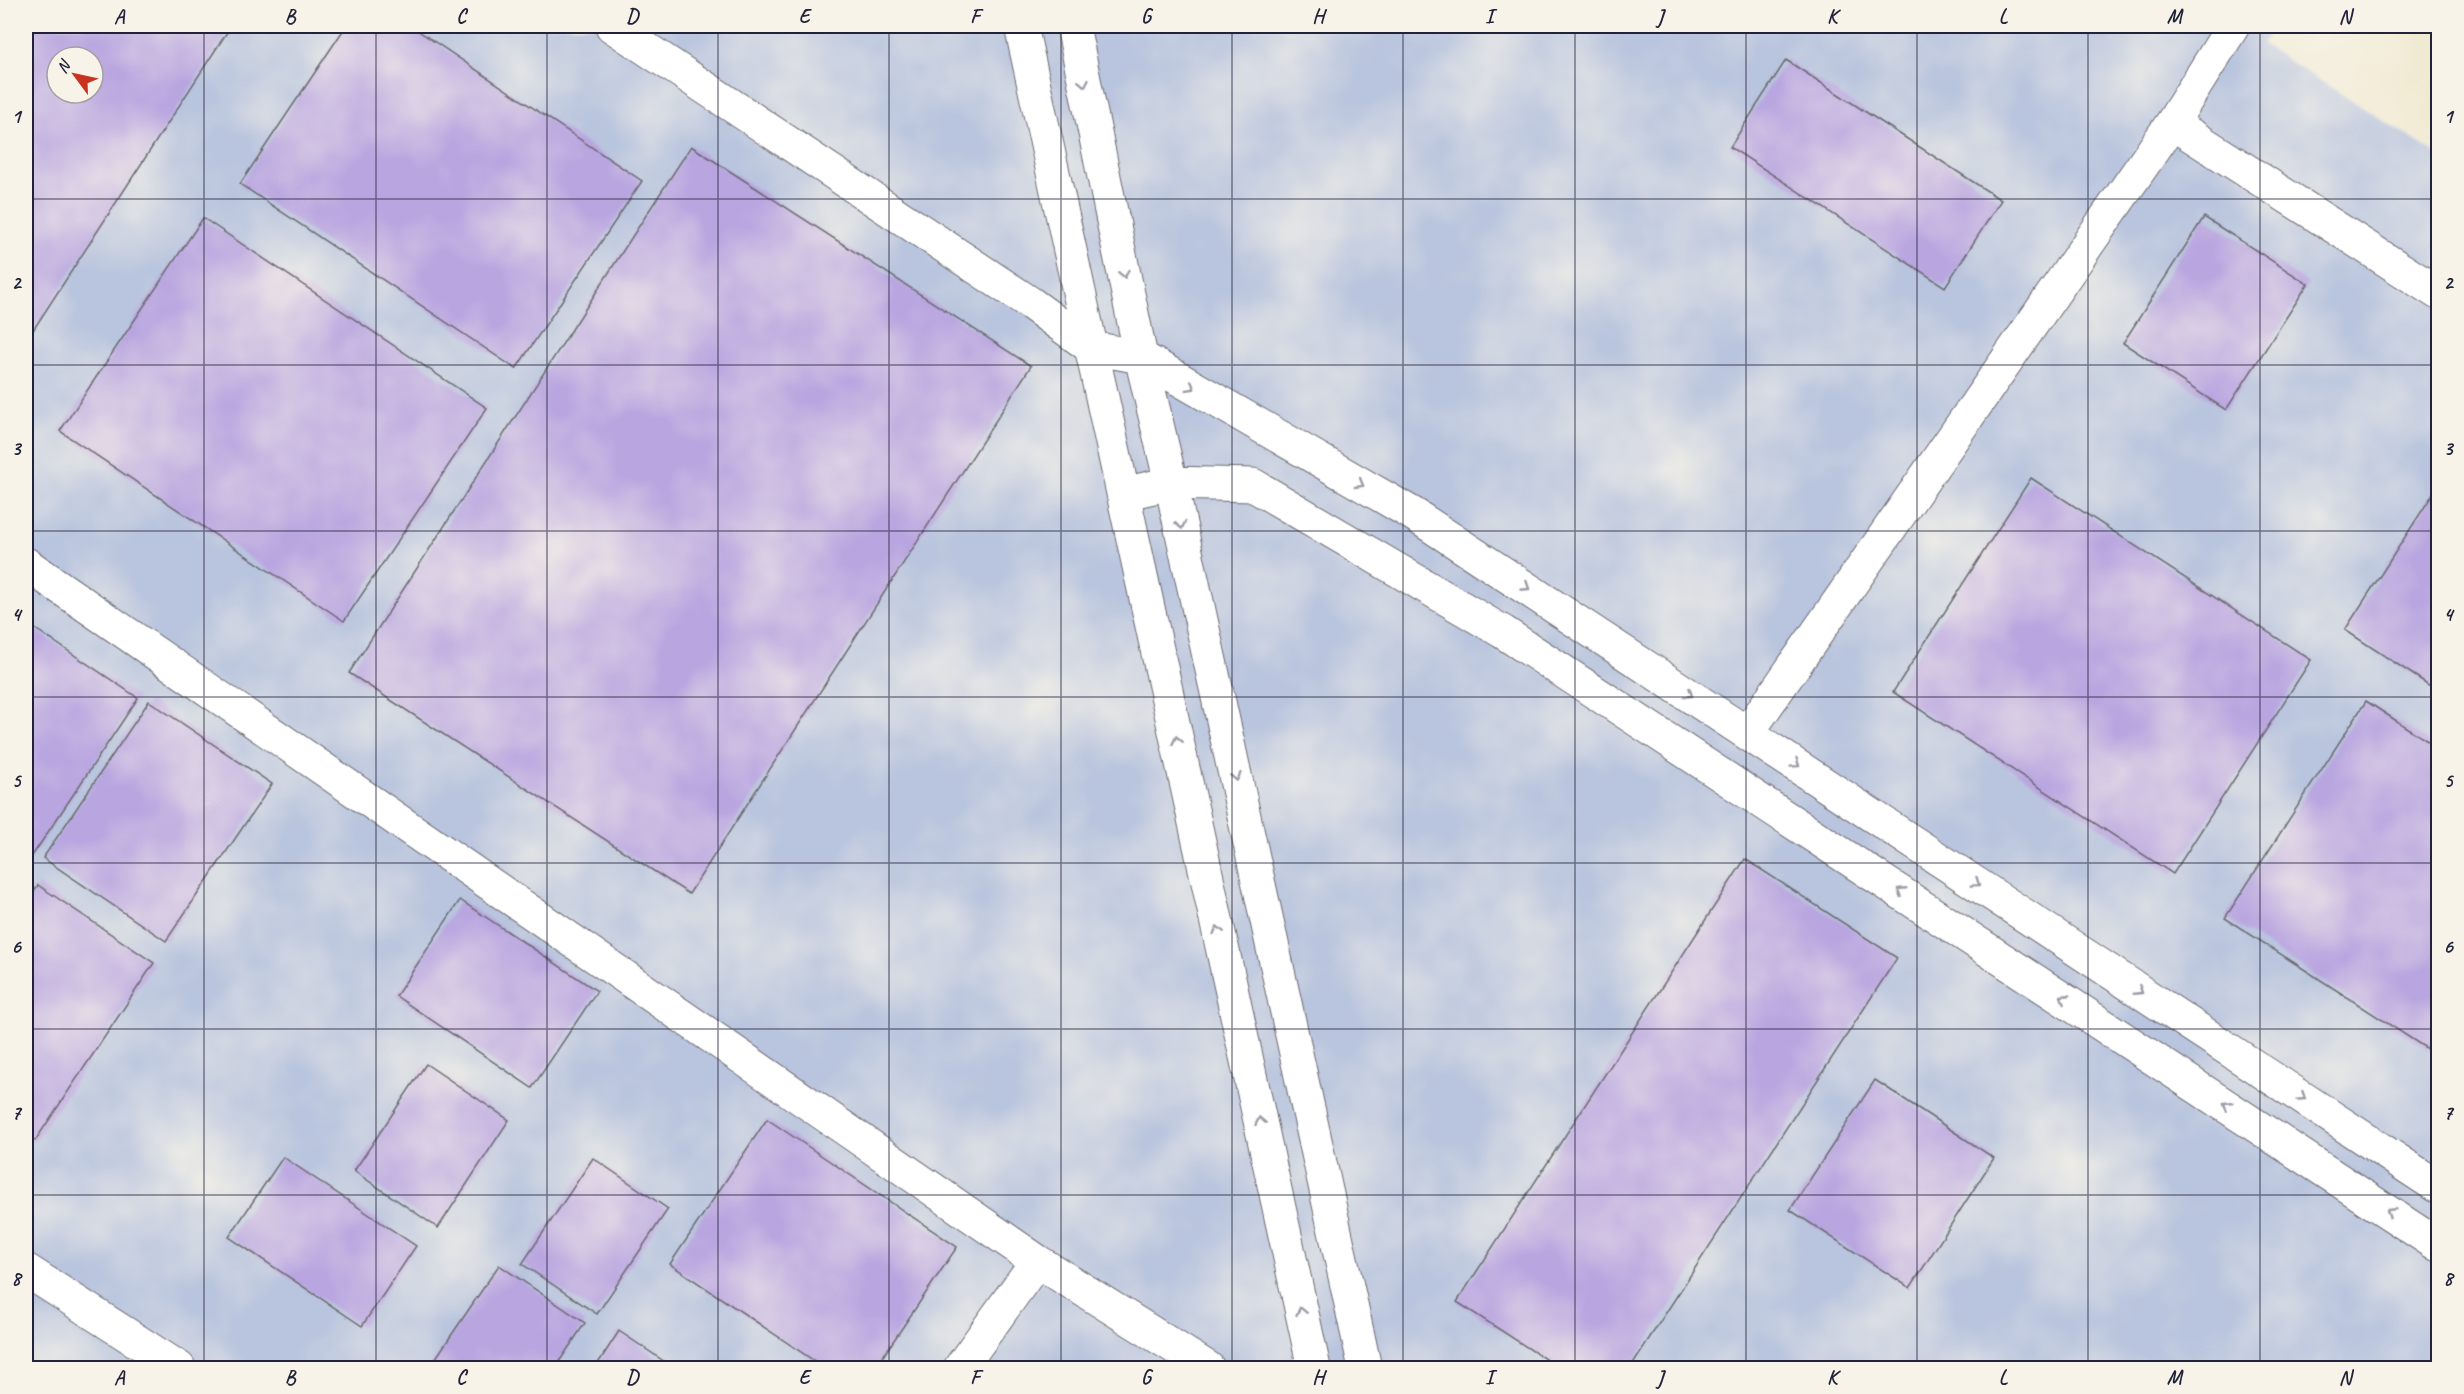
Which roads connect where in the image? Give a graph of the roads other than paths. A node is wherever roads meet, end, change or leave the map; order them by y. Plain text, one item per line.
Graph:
1 (612, 26) edge
2 (1021, 26) edge
3 (1073, 26) edge
4 (2233, 26) edge
5 (2172, 123) junction
6 (2439, 293) edge
7 (1092, 348) junction
8 (1141, 357) junction
9 (1171, 483) junction
10 (1123, 494) junction
11 (26, 564) edge
12 (1748, 732) junction
13 (2439, 1187) edge
14 (2439, 1245) edge
15 (1037, 1261) junction
16 (26, 1270) edge
17 (179, 1368) edge
18 (960, 1368) edge
19 (1208, 1368) edge
20 (1314, 1368) edge
21 (1365, 1368) edge

1 - 7 street
2 - 7 street
3 -> 8 street
4 - 5 street
5 - 6 street
5 - 12 street
7 - 8 street
7 - 10 street
8 - 9 street
8 -> 12 street
9 - 10 street
14 -> 9 street
9 -> 21 street
20 -> 10 street
11 - 15 street
12 -> 13 street
15 - 18 street
15 - 19 street
16 - 17 street

